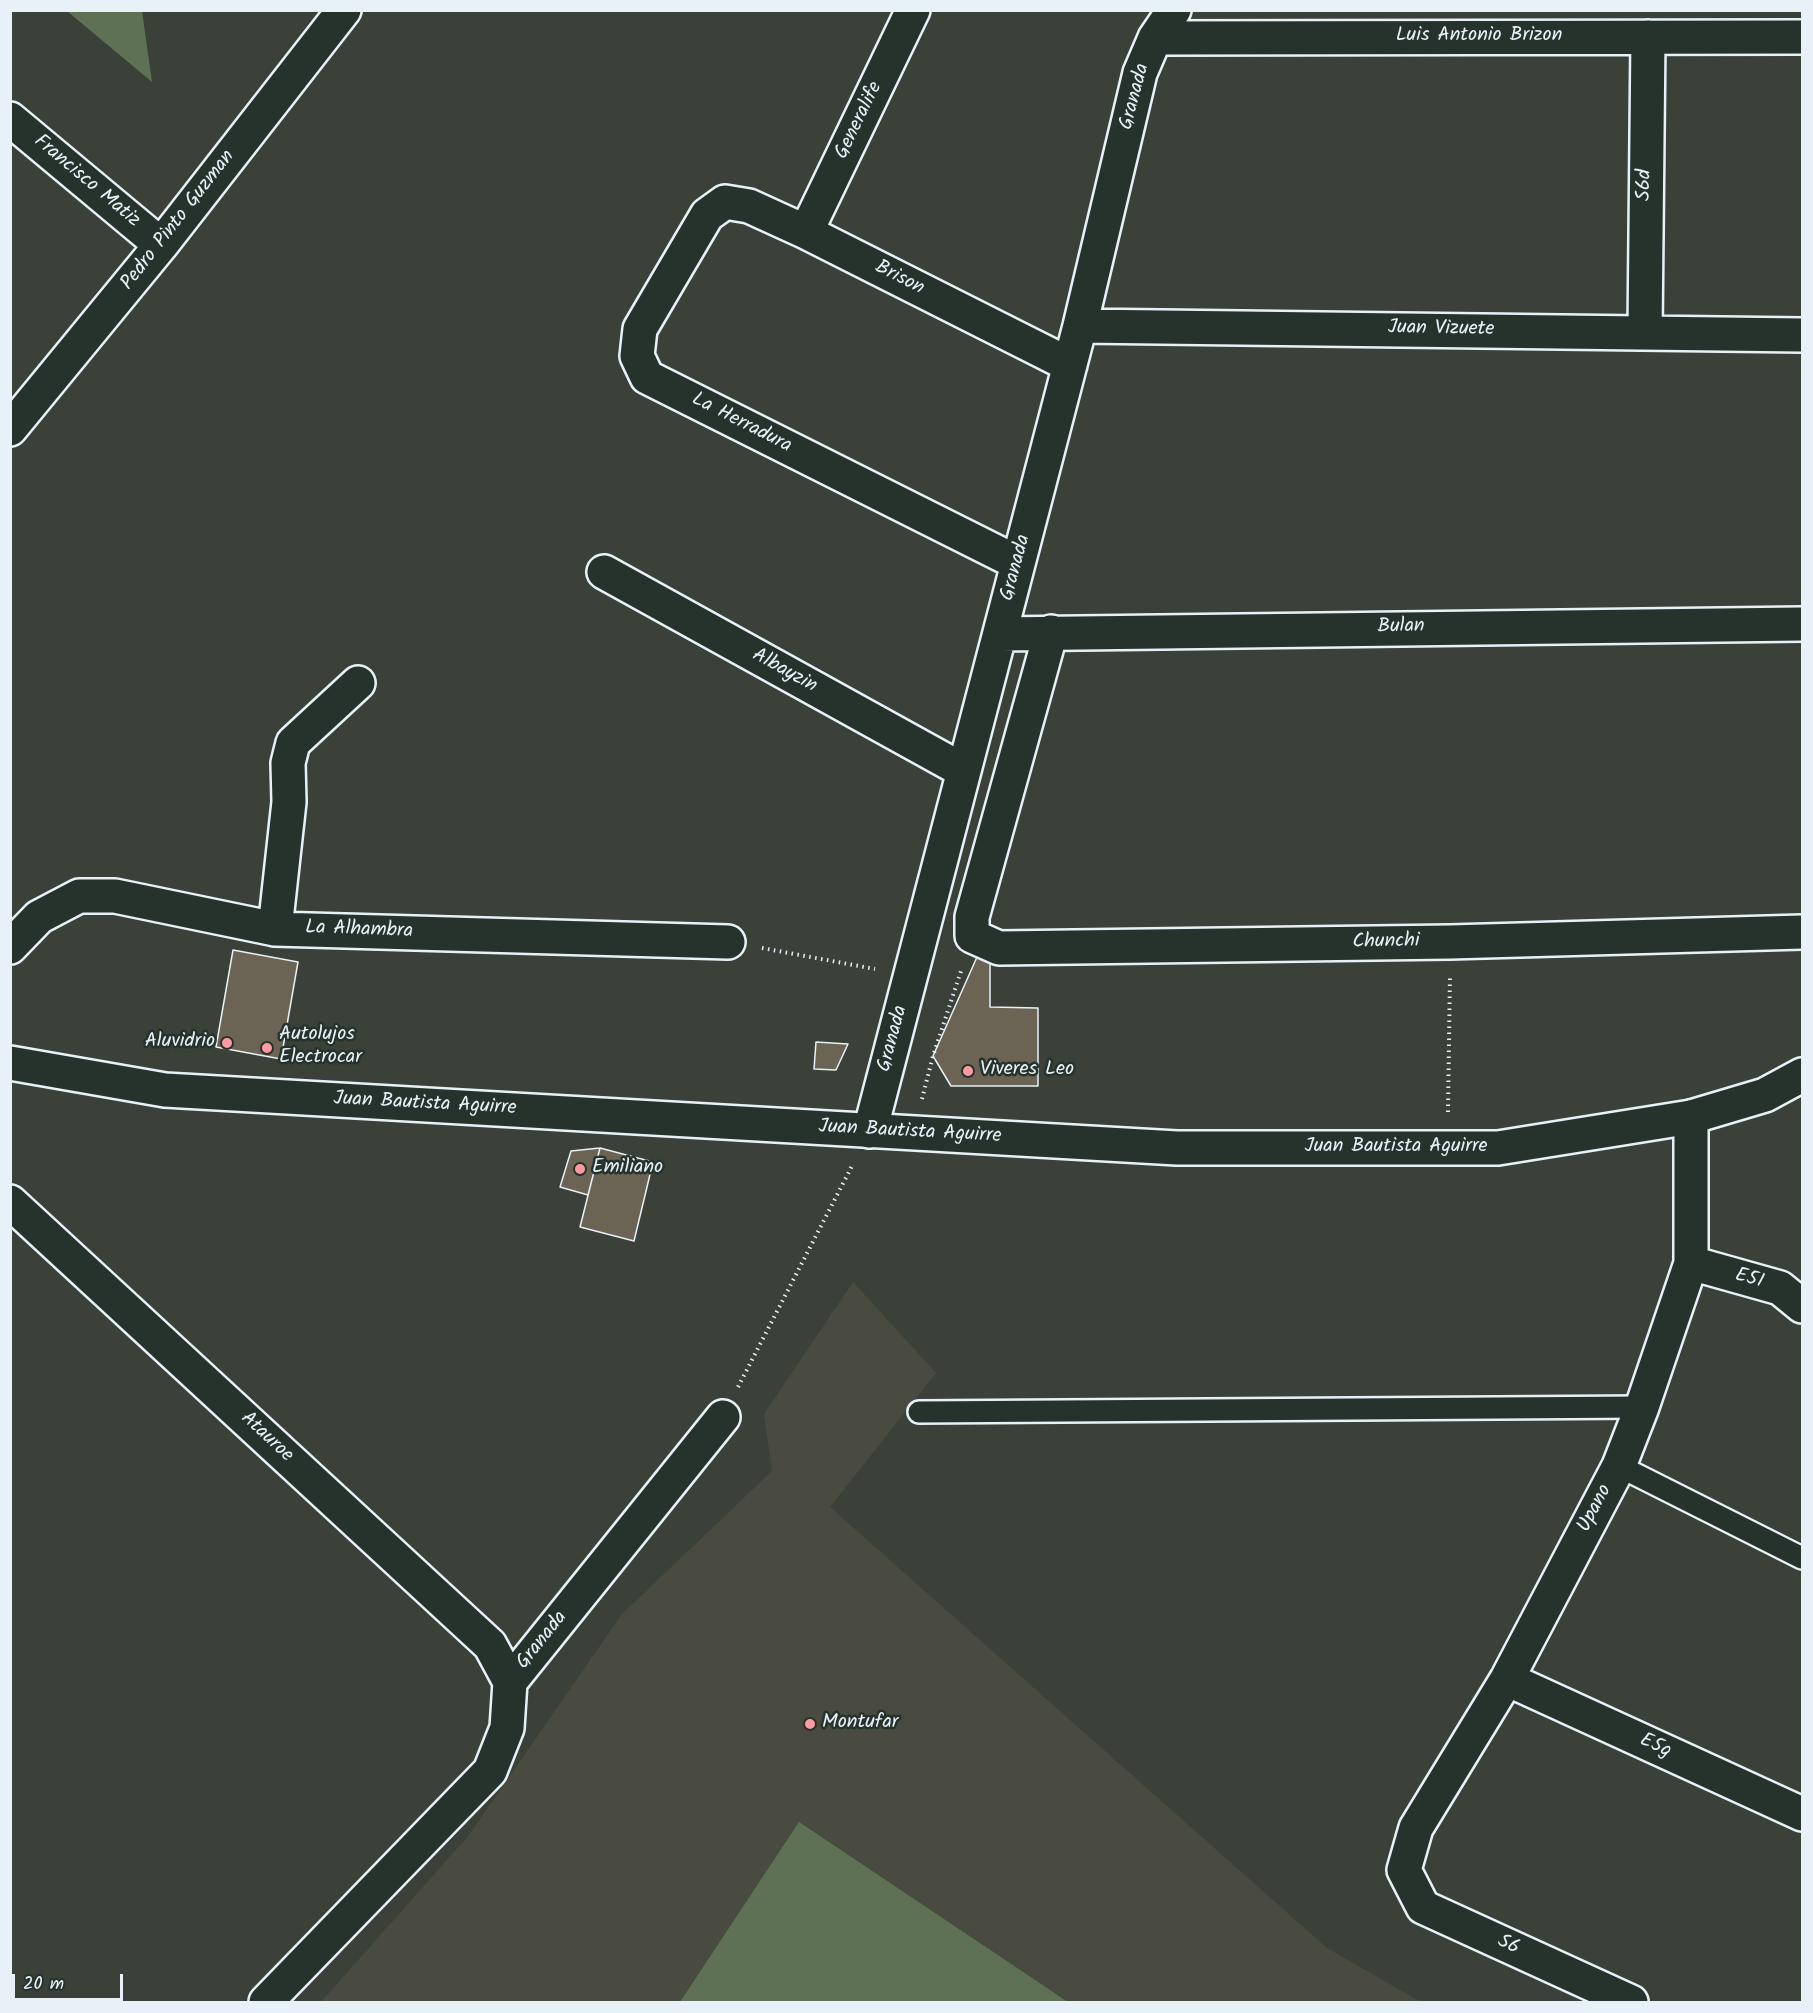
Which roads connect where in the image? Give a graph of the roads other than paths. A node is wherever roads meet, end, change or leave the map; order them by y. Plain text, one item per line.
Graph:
1 (344, 10) edge
2 (913, 10) edge
3 (1174, 10) edge
4 (1648, 37) junction
5 (1803, 37) edge
6 (1155, 38) junction
7 (10, 119) edge
8 (725, 202) joint
9 (806, 232) junction
10 (161, 245) junction
11 (1080, 326) junction
12 (1645, 333) junction
13 (1803, 335) edge
14 (1070, 365) junction
15 (10, 429) edge
16 (1018, 563) junction
17 (604, 572) dead end
18 (1803, 624) edge
19 (1051, 632) junction
20 (1000, 634) junction
21 (358, 683) dead end
22 (964, 771) junction
23 (275, 928) junction
24 (1803, 932) edge
25 (728, 942) road end
26 (10, 947) edge
27 (10, 1063) edge
28 (1803, 1075) edge
29 (1691, 1117) junction
30 (870, 1131) junction
31 (10, 1202) edge
32 (1691, 1263) junction
33 (1803, 1306) edge
34 (1642, 1407) junction
35 (919, 1412) dead end
36 (723, 1417) road end
37 (1619, 1466) junction
38 (1803, 1558) edge
39 (1507, 1679) junction
40 (510, 1682) junction
41 (1803, 1814) edge
42 (1404, 1870) joint
43 (266, 2002) edge
44 (1631, 2002) edge

1 - 10 street, Pedro Pinto Guzman
2 - 9 street, Generalife
3 - 6 street, Granada
4 - 5 street, Luis Antonio Brizon
4 - 6 street, Luis Antonio Brizon
4 - 12 street, S6d
6 - 11 street, Granada
7 - 10 street, Francisco Matiz
8 - 9 street, Brison
8 - 16 street, La Herradura
9 - 14 street, Brison
10 - 15 street, Pedro Pinto Guzman
11 - 12 street, Juan Vizuete
11 - 14 street, Granada
12 - 13 street, Juan Vizuete
14 - 16 street, Granada
16 - 20 street, Granada
17 - 22 street, Albayzin
18 - 19 street, Bulan
19 - 20 street, Bulan
19 - 24 street, Chunchi
20 - 22 street, Granada
21 - 23 street
22 - 30 street, Granada
23 - 25 street, La Alhambra
23 - 26 street, La Alhambra
27 - 30 street, Juan Bautista Aguirre
28 - 29 street, Juan Bautista Aguirre
29 - 30 street, Juan Bautista Aguirre
29 - 32 street, Upano
31 - 40 street, Atauroe
32 - 33 street, E5I
32 - 34 street, Upano
34 - 35 lane
34 - 37 street, Upano
36 - 40 street, Granada
37 - 38 lane
37 - 39 street, Upano
39 - 41 street, E5g
39 - 42 street, Upano
40 - 43 street, Granada
42 - 44 street, S6

